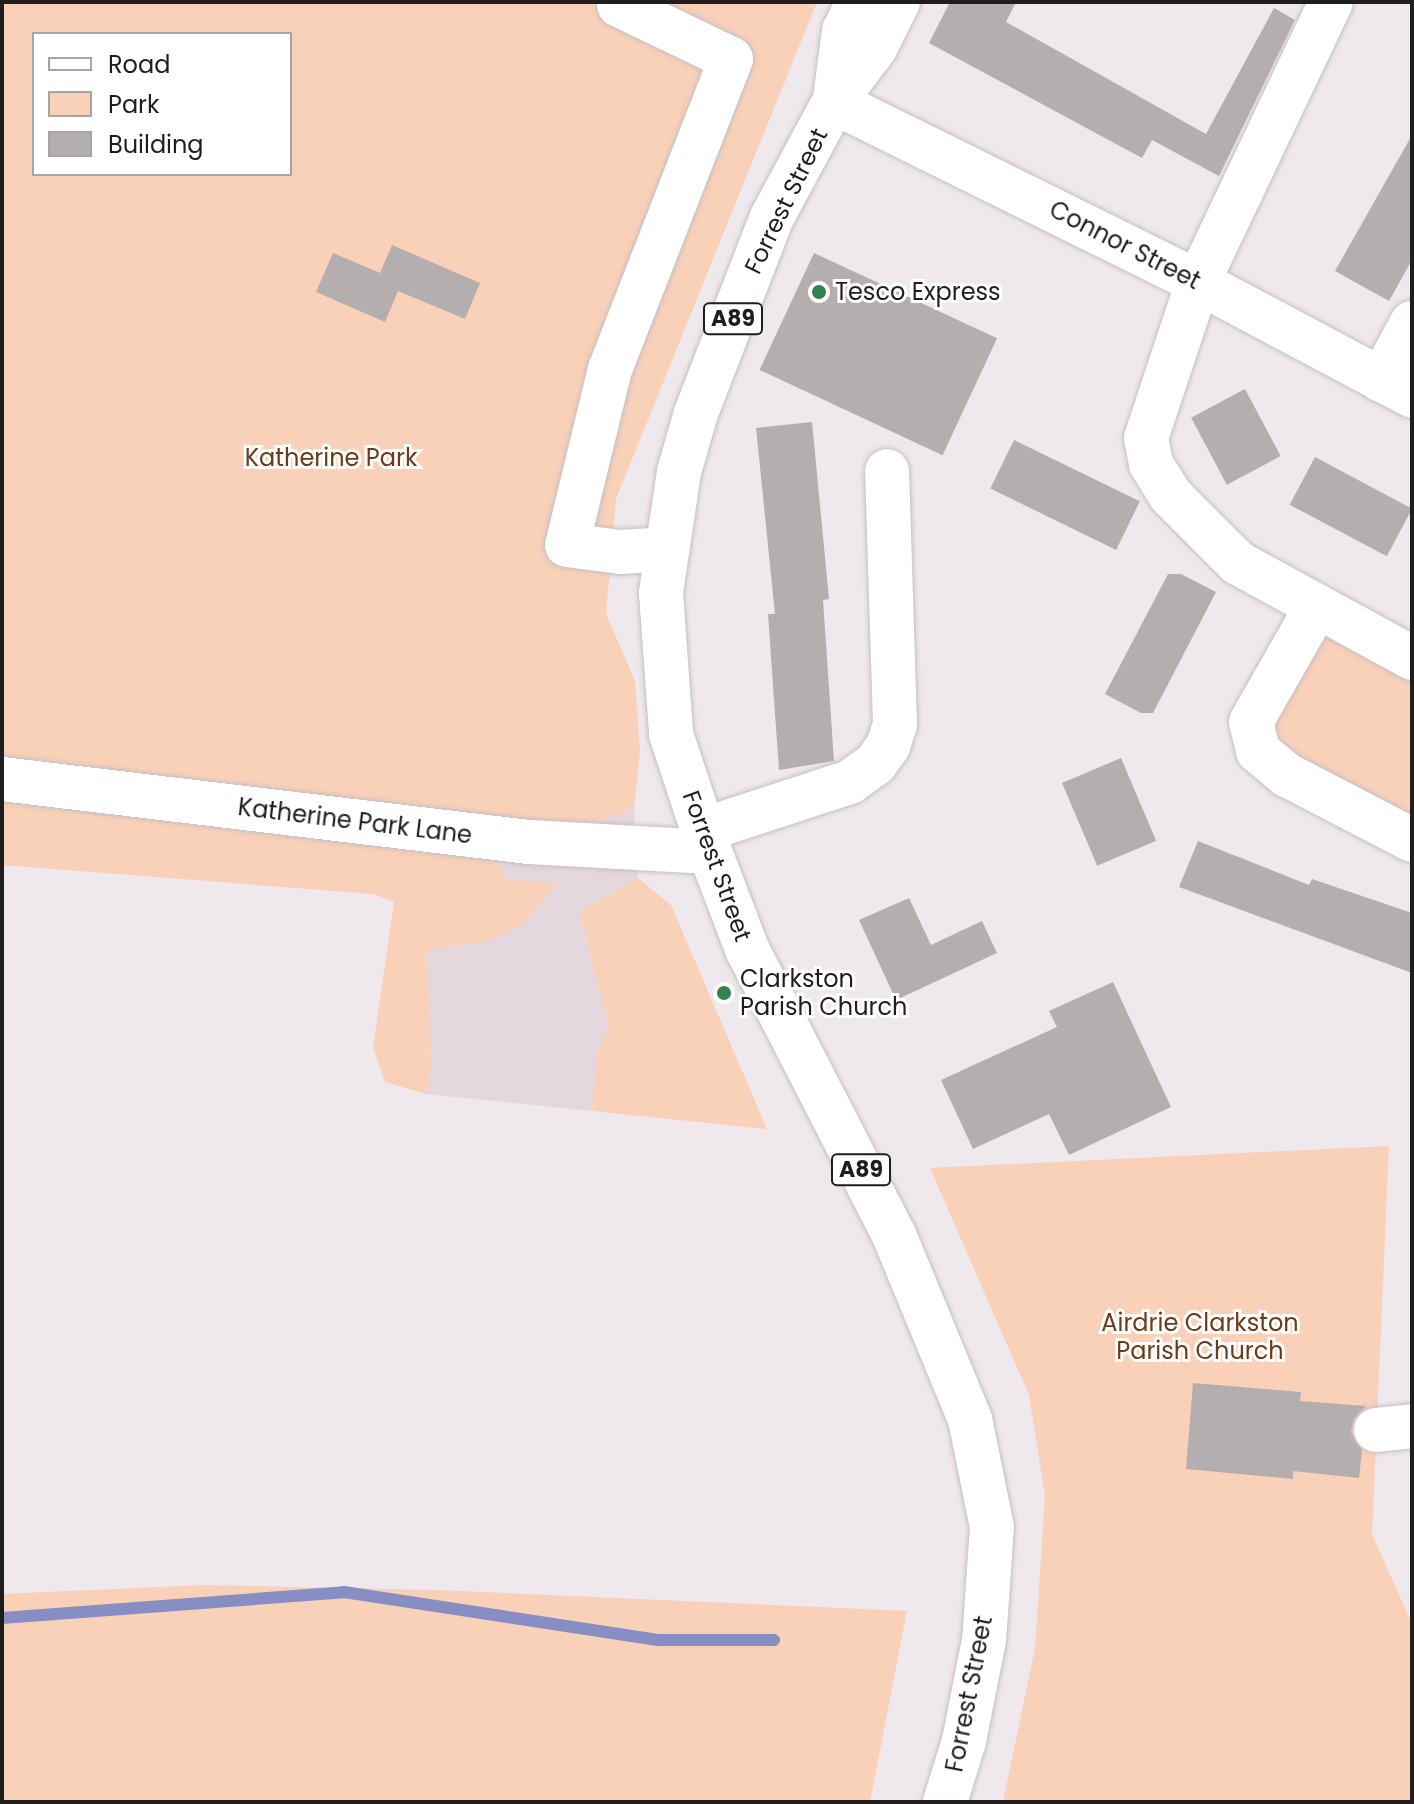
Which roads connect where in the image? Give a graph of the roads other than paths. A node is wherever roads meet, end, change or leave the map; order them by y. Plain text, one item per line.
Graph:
1 (858, 2) edge
2 (898, 2) edge
3 (1331, 2) edge
4 (619, 5) dead end
5 (834, 102) junction
6 (1198, 282) junction
7 (1412, 323) edge
8 (1397, 388) edge
9 (887, 471) dead end
10 (667, 549) junction
11 (1316, 608) junction
12 (1412, 658) edge
13 (2, 779) edge
14 (1412, 840) edge
15 (706, 841) junction
16 (945, 1802) edge

1 - 5 main road, Forrest Street / A89
2 - 5 main road, Forrest Street / A89
3 - 6 main road
4 - 10 main road
5 - 6 main road, Connor Street
5 - 10 main road, Forrest Street / A89
6 - 8 main road, Connor Street
6 - 11 main road
7 - 8 main road
9 - 15 main road
10 - 15 main road, Forrest Street / A89
11 - 12 main road
11 - 14 main road
13 - 15 main road, Katherine Park Lane
15 - 16 main road, Forrest Street / A89

